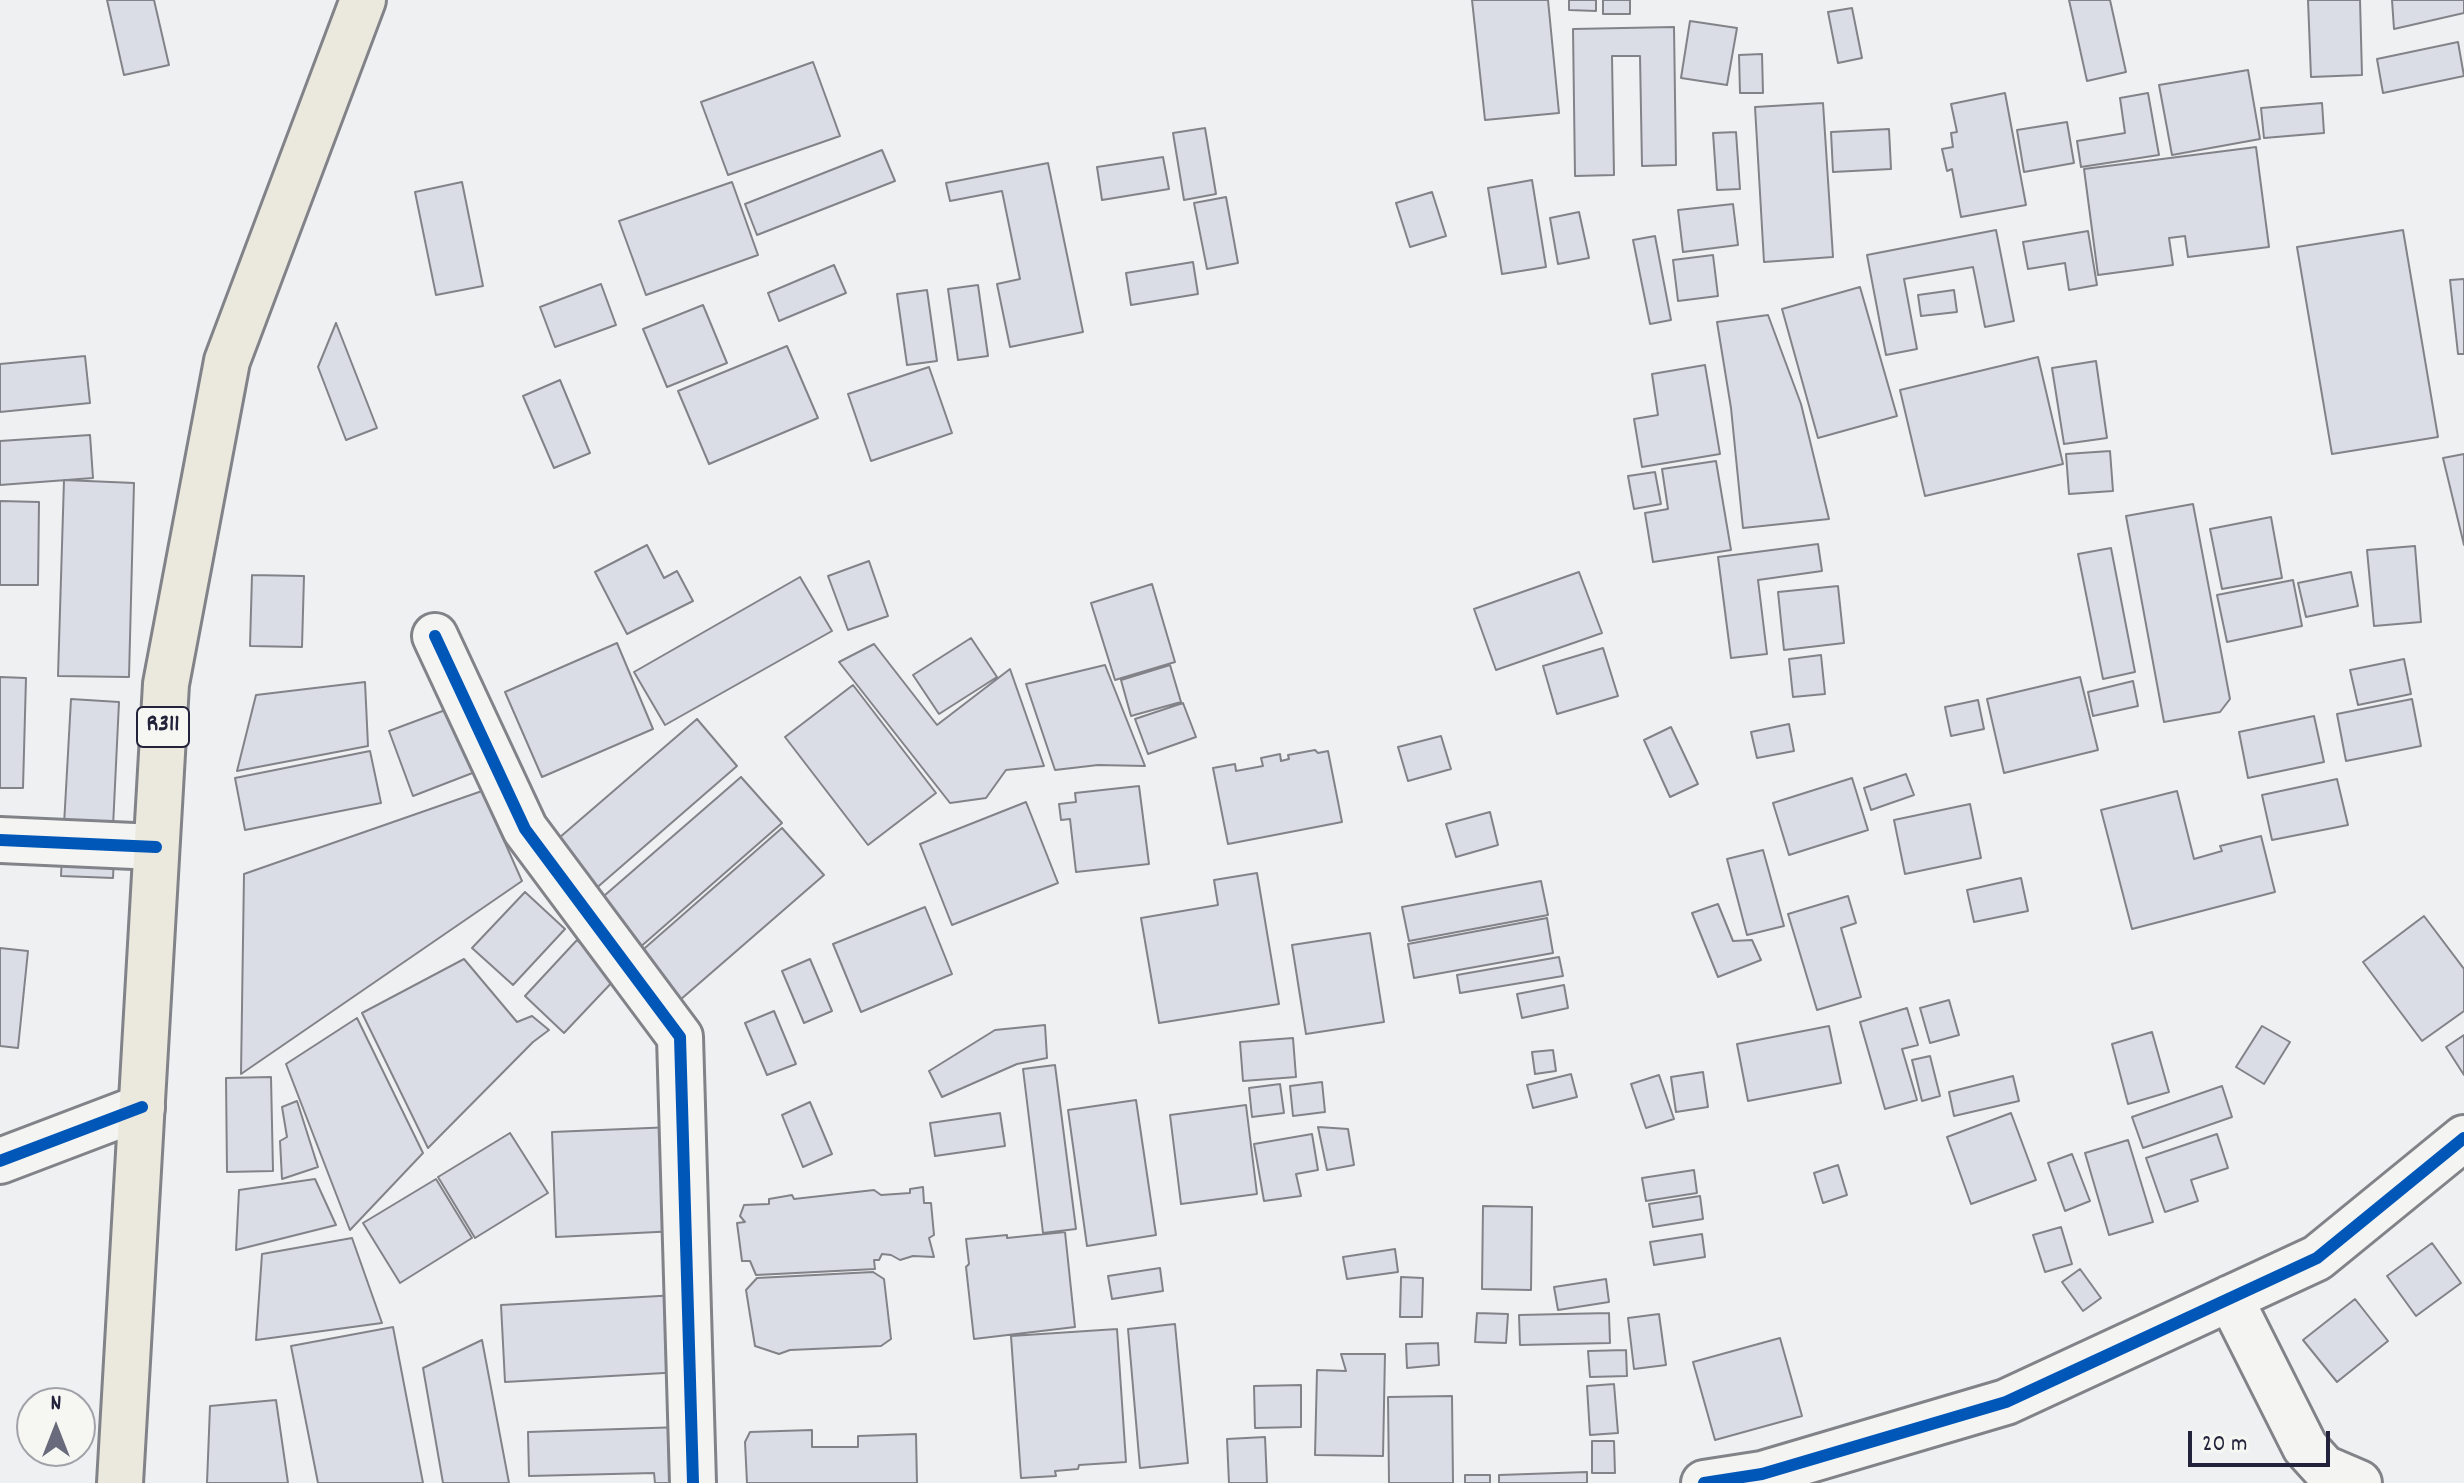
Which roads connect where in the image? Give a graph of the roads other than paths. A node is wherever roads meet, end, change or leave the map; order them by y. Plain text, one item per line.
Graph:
1 (363, 0) edge
2 (435, 636) dead end
3 (0, 840) edge
4 (156, 847) junction
5 (142, 1107) junction
6 (2464, 1138) edge
7 (0, 1161) edge
8 (2230, 1298) junction
9 (120, 1483) edge
10 (693, 1483) edge
11 (1704, 1483) edge
12 (2359, 1483) edge

1 - 4 main road, R311
2 - 10 street
3 - 4 street
4 - 5 main road, R311
5 - 7 street
5 - 9 main road, R311
6 - 8 street
8 - 11 street
8 - 12 street

